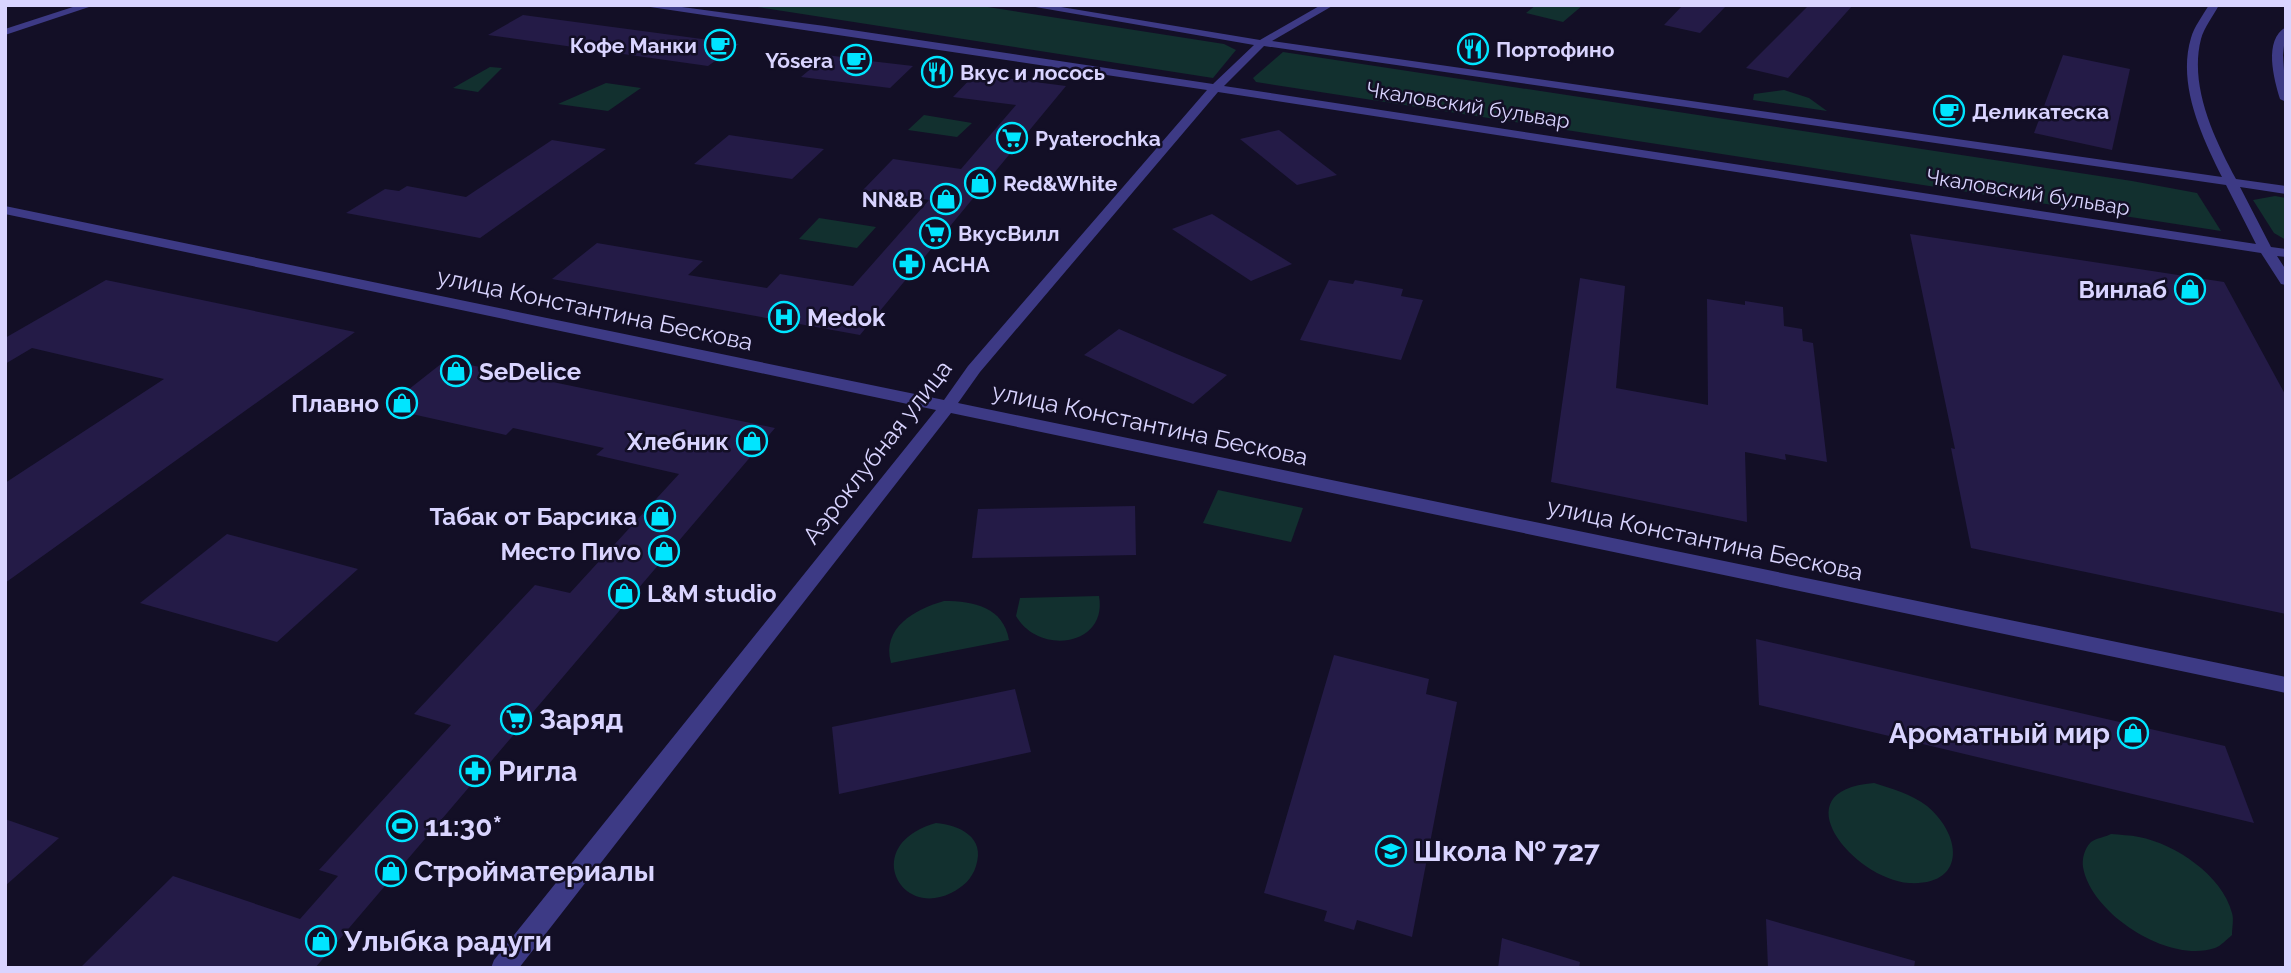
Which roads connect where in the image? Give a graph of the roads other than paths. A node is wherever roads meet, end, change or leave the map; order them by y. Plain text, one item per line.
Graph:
1 (90, 5) edge
2 (642, 5) edge
3 (1029, 5) edge
4 (1329, 5) edge
5 (2214, 5) edge
6 (2286, 30) edge
7 (5, 32) edge
8 (1262, 43) junction
9 (1215, 89) junction
10 (2286, 99) edge
11 (2232, 183) junction
12 (2286, 190) edge
13 (5, 210) edge
14 (2266, 250) junction
15 (2286, 253) edge
16 (2286, 281) edge
17 (947, 408) junction
18 (2286, 685) edge
19 (503, 968) edge

1 - 7 street
2 - 9 street, Чкаловский бульвар
3 - 8 street, Чкаловский бульвар
4 - 8 street, Аэроклубная улица
5 - 11 street
6 - 10 street
8 - 9 street, Аэроклубная улица
8 - 11 street, Чкаловский бульвар
9 - 14 street, Чкаловский бульвар
9 - 17 street, Аэроклубная улица
11 - 12 street, Чкаловский бульвар
11 - 14 street
13 - 17 street, улица Константина Бескова
14 - 15 street, Чкаловский бульвар
14 - 16 street
17 - 18 street, улица Константина Бескова
17 - 19 street, Аэроклубная улица

